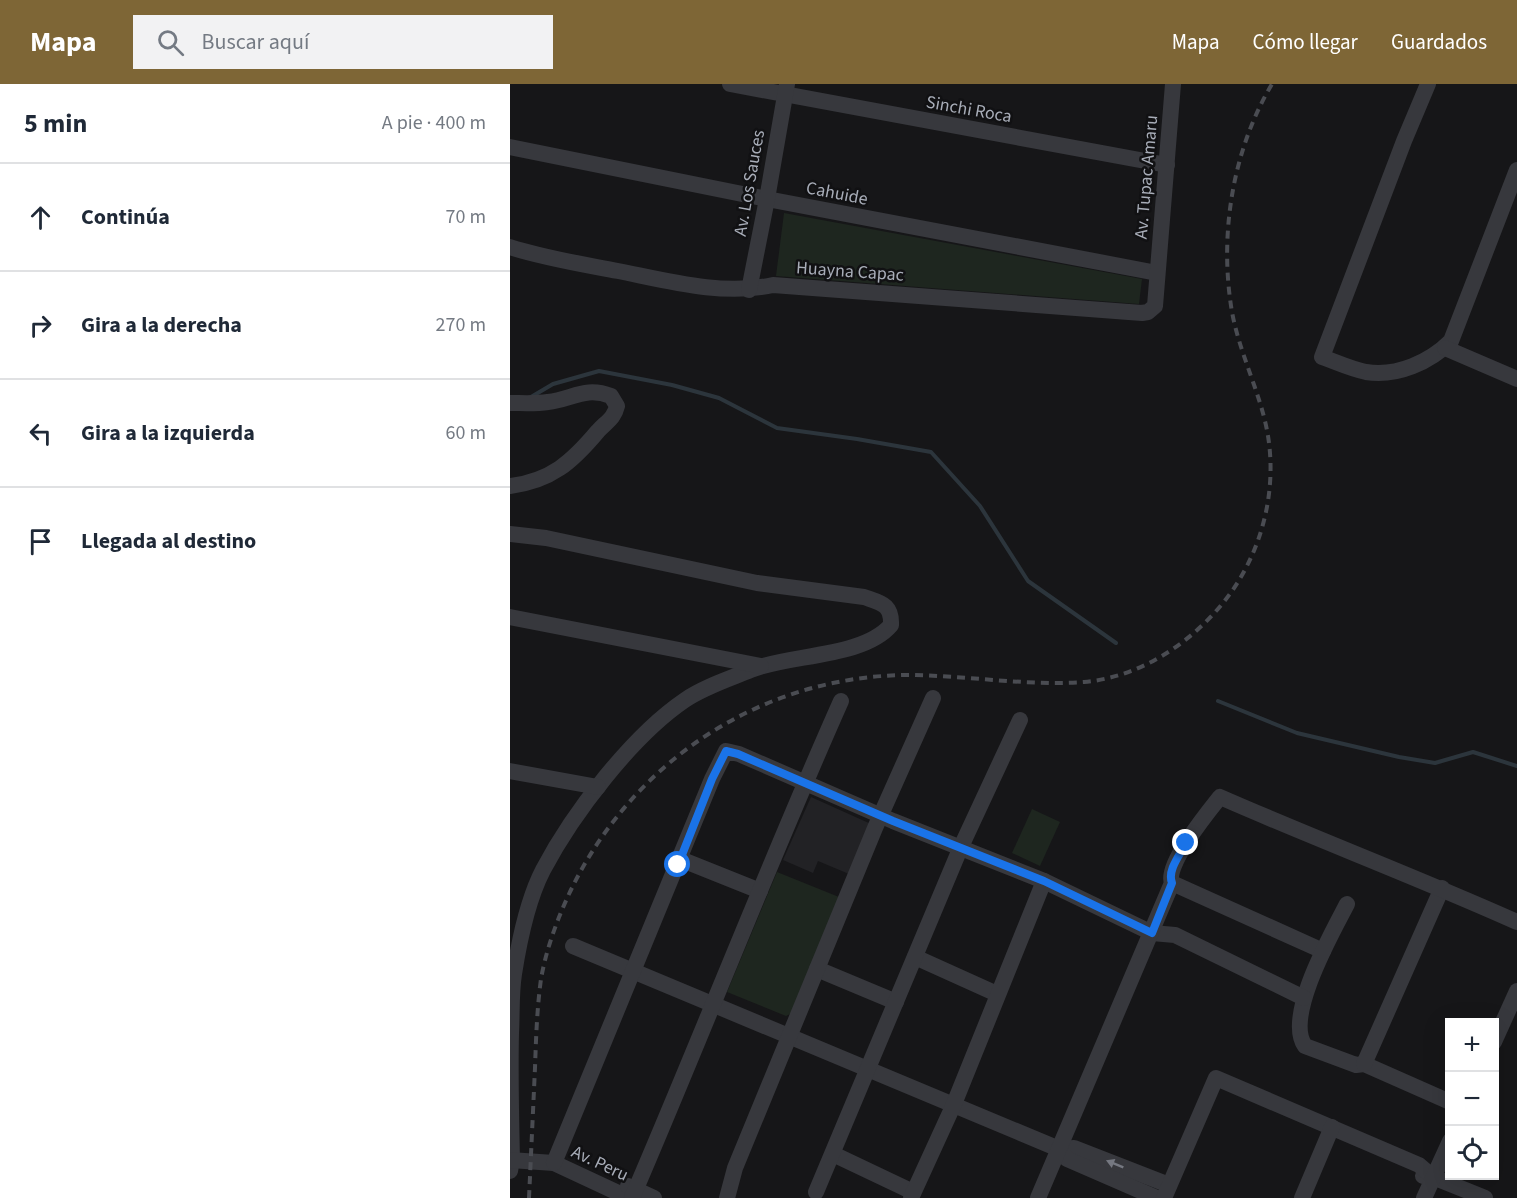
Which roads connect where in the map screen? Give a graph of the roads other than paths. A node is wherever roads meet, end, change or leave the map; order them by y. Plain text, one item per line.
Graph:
1 (730, 84) edge
2 (1173, 84) edge
3 (1428, 84) edge
4 (786, 90) edge
5 (510, 147) edge
6 (1167, 165) junction
7 (1517, 170) edge
8 (767, 199) junction
9 (510, 247) edge
10 (1157, 273) junction
11 (749, 290) junction
12 (1445, 348) junction
13 (1517, 379) edge
14 (510, 403) edge
15 (510, 486) edge
16 (510, 534) edge
17 (510, 617) edge
18 (761, 666) junction
19 (933, 698) dead end
20 (840, 701) dead end
21 (1020, 720) dead end
22 (510, 771) edge
23 (804, 782) junction
24 (598, 787) junction
25 (881, 816) junction
26 (960, 849) junction
27 (680, 859) junction
28 (1044, 881) junction
29 (1172, 883) junction
30 (1443, 888) junction
31 (759, 891) junction
32 (1347, 904) dead end
33 (1517, 922) edge
34 (1152, 933) junction
35 (573, 946) dead end
36 (1323, 951) junction
37 (915, 957) junction
38 (818, 969) junction
39 (634, 971) junction
40 (512, 976) edge
41 (1517, 991) edge
42 (997, 994) junction
43 (1304, 998) junction
44 (896, 1002) junction
45 (714, 1004) junction
46 (1499, 1031) edge
47 (789, 1037) junction
48 (1364, 1064) junction
49 (868, 1069) junction
50 (1445, 1100) edge
51 (954, 1104) junction
52 (1326, 1132) junction
53 (1059, 1149) junction
54 (1445, 1150) edge
55 (833, 1154) junction
56 (556, 1159) junction
57 (511, 1164) edge
58 (1433, 1177) junction
59 (816, 1192) dead end
60 (1169, 1194) edge
61 (632, 1195) edge
62 (912, 1195) edge
63 (654, 1198) edge
64 (727, 1198) edge
65 (1038, 1198) edge
66 (1157, 1198) edge
67 (1291, 1198) edge
68 (1302, 1198) edge
69 (1424, 1198) edge
70 (1485, 1198) edge

1 - 4 street, Sinchi Roca
2 - 6 street, Av. Tupac Amaru
3 - 12 street
4 - 6 street, Sinchi Roca
4 - 8 street, Av. Los Sauces
5 - 8 street, Cahuide
6 - 10 street, Av. Tupac Amaru
7 - 12 street
8 - 10 street, Cahuide
8 - 11 street, Av. Los Sauces
9 - 11 street, Huayna Capac
10 - 11 street, Huayna Capac
12 - 13 street
14 - 15 street
16 - 18 street
17 - 18 street
18 - 24 street
19 - 25 street
20 - 23 street
21 - 26 street
22 - 24 street
23 - 25 street
23 - 27 street
23 - 31 street
24 - 40 street
25 - 26 street
25 - 38 street
26 - 28 street
26 - 37 street
27 - 31 street
27 - 39 street
28 - 34 street
28 - 42 street
29 - 30 street
29 - 34 street
29 - 36 street
30 - 33 street
30 - 48 street
31 - 45 street
32 - 36 street
34 - 43 street
34 - 53 street
35 - 39 street
36 - 43 street
37 - 42 street
37 - 44 street
38 - 44 street
38 - 47 street
39 - 45 street
39 - 56 street
40 - 57 street
41 - 46 street
42 - 51 street
43 - 48 street
44 - 49 street
45 - 47 street
45 - 61 street
47 - 49 street
47 - 64 street
48 - 50 street
49 - 51 street
49 - 55 street
51 - 53 street
51 - 62 street
52 - 58 street
52 - 60 street
52 - 67 street
52 - 68 street
60 -> 53 street
53 - 65 street
53 - 66 street
54 - 58 street
55 - 59 street
55 - 62 street
56 - 57 street
56 - 61 street
58 - 69 street
58 - 70 street
61 - 63 street

